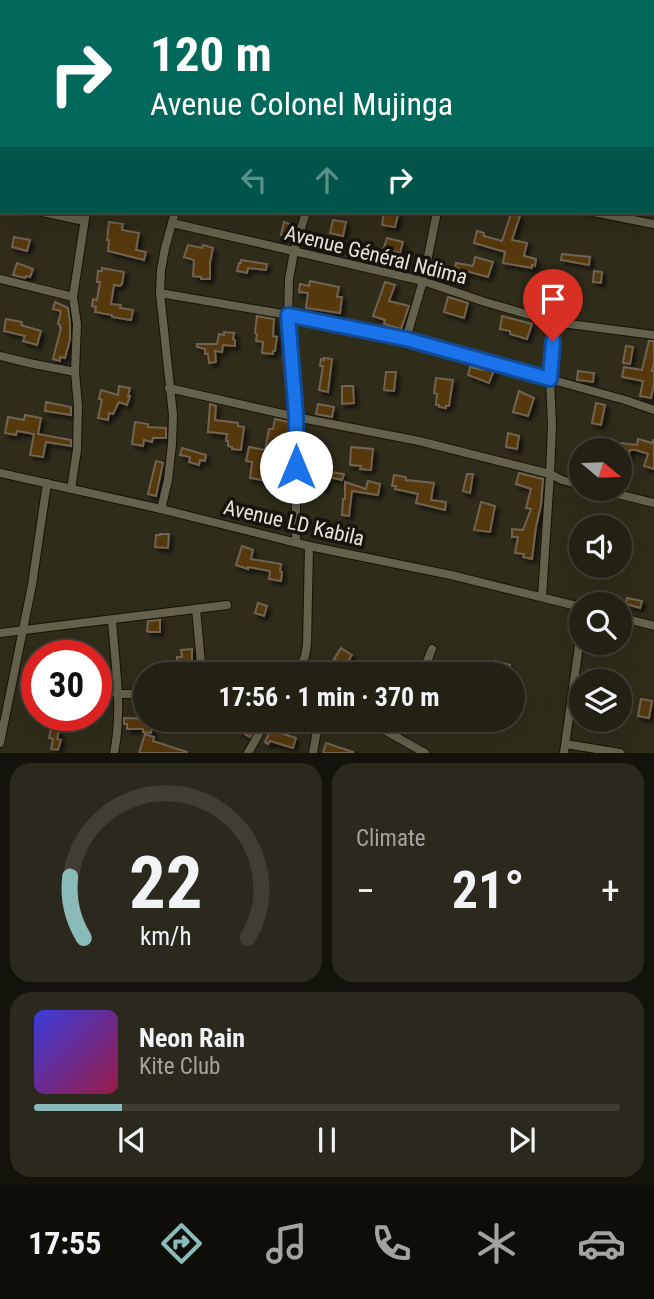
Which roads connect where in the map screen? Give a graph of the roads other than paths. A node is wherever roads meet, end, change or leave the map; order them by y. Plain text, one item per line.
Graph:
1 (51, 214) edge
2 (86, 214) edge
3 (174, 214) edge
4 (305, 214) edge
5 (437, 214) edge
6 (603, 214) edge
7 (84, 221) junction
8 (172, 223) junction
9 (654, 224) edge
10 (294, 252) junction
11 (0, 279) edge
12 (424, 281) junction
13 (160, 293) junction
14 (74, 297) junction
15 (288, 315) junction
16 (554, 322) junction
17 (654, 335) edge
18 (406, 339) junction
19 (0, 356) edge
20 (75, 372) junction
21 (550, 379) junction
22 (169, 388) junction
23 (654, 410) edge
24 (296, 416) junction
25 (0, 473) edge
26 (550, 474) junction
27 (569, 482) edge
28 (47, 483) junction
29 (71, 489) junction
30 (632, 498) edge
31 (654, 503) edge
32 (161, 509) junction
33 (296, 542) junction
34 (309, 546) junction
35 (542, 597) junction
36 (569, 604) edge
37 (227, 605) dead end
38 (196, 609) junction
39 (112, 620) junction
40 (632, 620) edge
41 (654, 626) edge
42 (24, 630) junction
43 (0, 633) edge
44 (432, 649) dead end
45 (578, 655) edge
46 (201, 662) edge
47 (302, 662) edge
48 (427, 662) edge
49 (117, 694) junction
50 (133, 694) edge
51 (260, 732) edge
52 (317, 732) edge
53 (388, 732) edge
54 (0, 743) edge
55 (565, 748) edge
56 (114, 753) edge
57 (248, 753) edge
58 (313, 753) edge
59 (425, 753) edge
60 (620, 753) edge

1 - 7 street
2 - 7 street
3 - 8 street
4 - 10 street
5 - 12 street
6 - 9 street
7 - 14 street
8 - 10 street, Avenue Général Ndima
8 - 13 street
10 - 12 street, Avenue Général Ndima
10 - 15 street
11 - 14 street
12 - 16 street, Avenue Général Ndima
12 - 18 street
13 - 15 street
13 - 22 street
14 - 20 street
15 - 18 street
15 - 24 street
16 - 17 street, Avenue Général Ndima
16 - 21 street
18 - 21 street
19 - 20 street
20 - 29 street
21 - 23 street
21 - 26 street
22 - 24 street
22 - 32 street
24 - 26 street
24 - 33 street
25 - 28 street, Avenue LD Kabila
26 - 27 street
26 - 35 street
28 - 29 street, Avenue LD Kabila
28 - 42 street
29 - 32 street, Avenue LD Kabila
30 - 31 street
32 - 33 street, Avenue LD Kabila
33 - 34 street, Avenue LD Kabila
34 - 35 street, Avenue LD Kabila
34 - 47 street
35 - 36 street, Avenue LD Kabila
37 - 38 street
38 - 39 street
38 - 46 street
39 - 42 street
39 - 49 street
40 - 41 street
42 - 43 street
42 - 54 street
44 - 48 street
45 - 55 street
49 - 50 street
49 - 56 street
51 - 57 street
52 - 58 street
53 - 59 street
55 - 60 street

